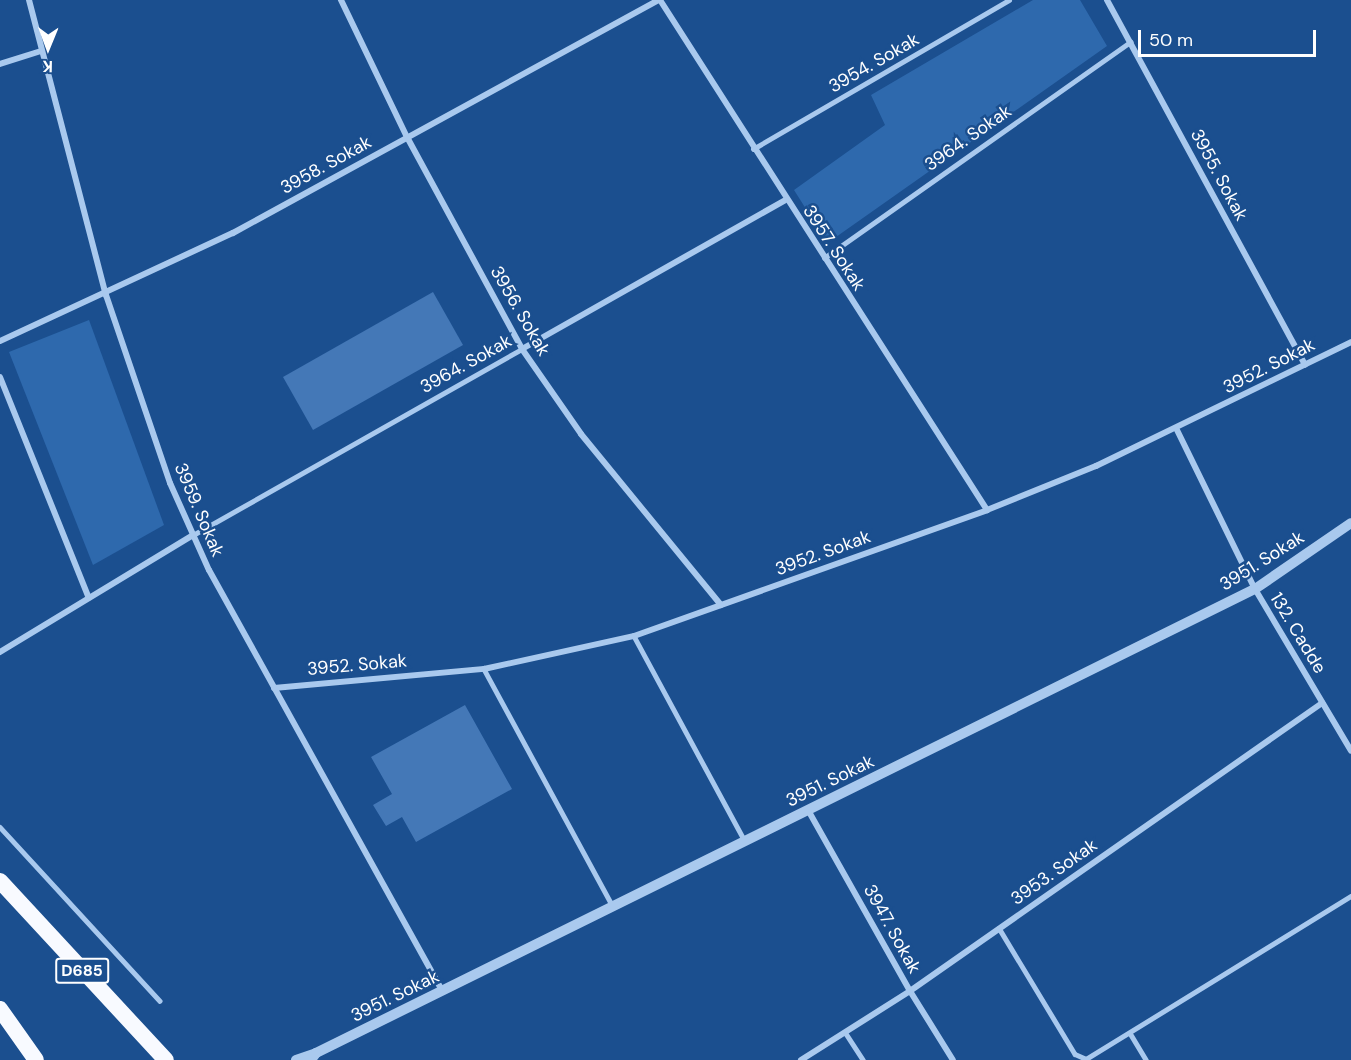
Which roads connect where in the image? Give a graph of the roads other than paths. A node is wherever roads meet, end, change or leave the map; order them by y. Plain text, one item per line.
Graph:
1 (29, 0) edge
2 (341, 0) edge
3 (659, 0) edge
4 (1009, 0) edge
5 (1107, 0) edge
6 (1130, 42) junction
7 (41, 51) junction
8 (0, 64) edge
9 (408, 137) junction
10 (753, 149) junction
11 (785, 200) junction
12 (823, 259) junction
13 (106, 295) junction
14 (0, 341) edge
15 (1351, 342) edge
16 (522, 349) junction
17 (1305, 365) junction
18 (0, 377) edge
19 (1177, 430) junction
20 (987, 510) junction
21 (1351, 523) edge
22 (193, 535) junction
23 (1255, 589) junction
24 (89, 598) junction
25 (721, 605) junction
26 (634, 636) junction
27 (0, 652) edge
28 (484, 669) junction
29 (274, 688) junction
30 (1322, 703) junction
31 (1351, 751) edge
32 (808, 810) junction
33 (0, 827) edge
34 (745, 841) junction
35 (0, 881) edge
36 (1351, 896) edge
37 (613, 907) junction
38 (999, 928) junction
39 (442, 991) junction
40 (910, 991) junction
41 (160, 1001) dead end
42 (0, 1009) edge
43 (845, 1032) junction
44 (1130, 1033) junction
45 (314, 1057) edge
46 (36, 1060) edge
47 (166, 1060) edge
48 (296, 1060) edge
49 (801, 1060) edge
50 (863, 1060) edge
51 (953, 1060) edge
52 (1146, 1060) edge

1 - 7 street, 3959. Sokak
2 - 9 street, 3956. Sokak
3 - 9 street, 3958. Sokak
3 - 10 street, 3957. Sokak
4 - 10 lane, 3954. Sokak
5 - 6 street, 3955. Sokak
6 - 12 lane, 3964. Sokak
6 - 17 street, 3955. Sokak
7 - 8 street
7 - 13 street, 3959. Sokak
9 - 13 street, 3958. Sokak
9 - 16 street, 3956. Sokak
10 - 11 street, 3957. Sokak
11 - 12 street, 3957. Sokak
11 - 16 street, 3964. Sokak
12 - 20 street, 3957. Sokak
13 - 14 street, 3958. Sokak
13 - 22 street, 3959. Sokak
15 - 17 street, 3952. Sokak
16 - 22 lane, 3964. Sokak
16 - 25 street, 3956. Sokak
17 - 19 street, 3952. Sokak
18 - 24 street
19 - 20 street, 3952. Sokak
19 - 23 street, 132. Cadde
20 - 25 street, 3952. Sokak
21 - 23 street, 3951. Sokak
22 - 24 street
22 - 29 street, 3959. Sokak
23 - 30 street, 132. Cadde
23 - 32 street, 3951. Sokak
24 - 27 street
25 - 26 street, 3952. Sokak
26 - 28 street, 3952. Sokak
26 - 34 lane
28 - 29 street, 3952. Sokak
28 - 37 lane
29 - 39 street, 3959. Sokak
30 - 31 street, 132. Cadde
30 - 38 street, 3953. Sokak
32 - 34 street, 3951. Sokak
32 - 40 street, 3947. Sokak
33 - 41 lane
34 - 37 street, 3951. Sokak
35 - 47 highway, D685
36 - 44 lane
37 - 39 street, 3951. Sokak
38 - 40 street, 3953. Sokak
38 - 44 lane
39 - 45 street, 3951. Sokak
40 - 43 street, 3953. Sokak
40 - 51 street, 3947. Sokak
42 - 46 highway
43 - 49 street, 3953. Sokak
43 - 50 lane
44 - 52 lane
45 - 48 street, 3951. Sokak

